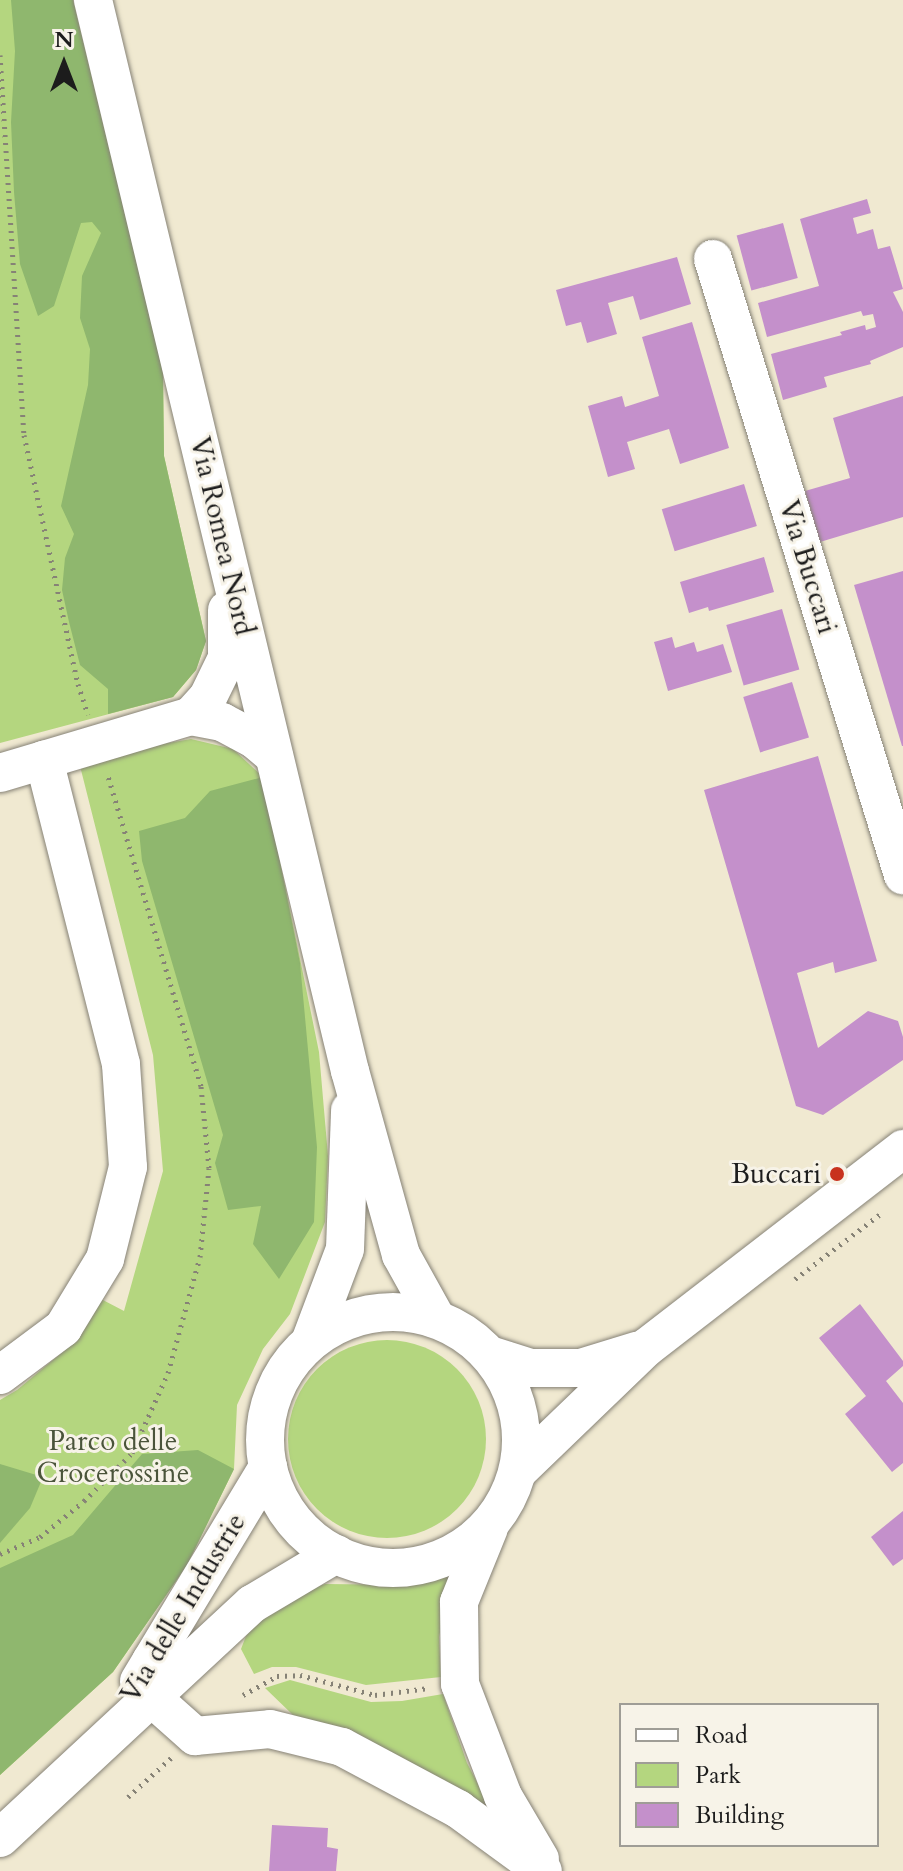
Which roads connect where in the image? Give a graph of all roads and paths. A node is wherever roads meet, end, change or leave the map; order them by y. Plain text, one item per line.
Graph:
1 (93, 0) edge
2 (0, 55) edge
3 (713, 259) dead end
4 (227, 557) junction
5 (191, 716) junction
6 (90, 722) dead end
7 (274, 756) junction
8 (44, 760) junction
9 (0, 773) edge
10 (903, 875) edge
11 (350, 1071) junction
12 (903, 1149) edge
13 (892, 1205) dead end
14 (788, 1284) dead end
15 (436, 1318) junction
16 (310, 1342) junction
17 (647, 1347) junction
18 (490, 1355) junction
19 (0, 1375) edge
20 (268, 1467) junction
21 (518, 1471) junction
22 (491, 1523) junction
23 (336, 1554) junction
24 (151, 1679) junction
25 (460, 1684) junction
26 (253, 1687) dead end
27 (0, 1838) edge
28 (545, 1871) edge

1 - 4 street, Via Romea Nord
2 - 6 path
3 - 10 street, Via Buccari
4 - 5 street
4 - 7 street, Via Romea Nord
5 - 7 street
5 - 8 street
7 - 11 street, Via Romea Nord
8 - 9 street
8 - 19 street
11 - 15 street, Via Romea Nord
11 - 16 street, Via Romea Nord
12 - 17 street
13 - 14 path
15 - 16 street
15 - 18 street
16 - 20 street
17 - 18 street
17 - 21 street
18 - 21 street
20 - 23 street
20 - 24 street, Via delle Industrie
21 - 22 street
22 - 23 street
22 - 25 street
23 - 24 street, Via delle Industrie
24 - 27 street, Via delle Industrie
24 - 28 street
25 - 26 path
25 - 28 street

